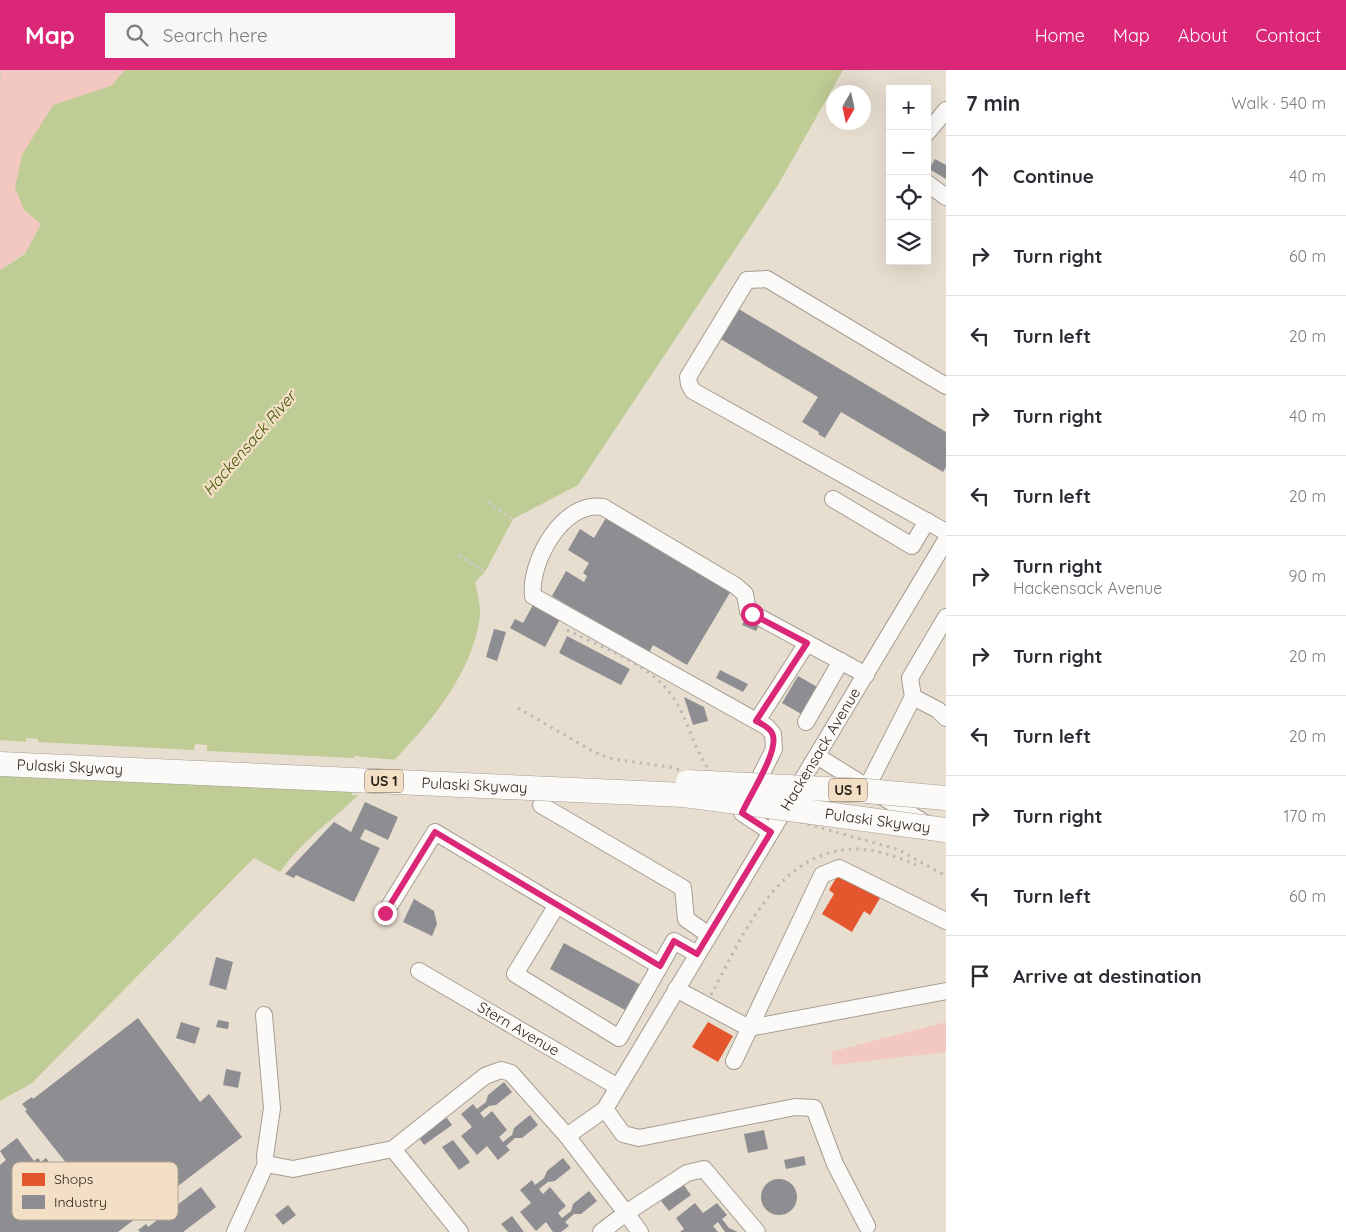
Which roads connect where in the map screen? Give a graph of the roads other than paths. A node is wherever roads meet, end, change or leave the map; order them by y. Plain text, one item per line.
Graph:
1 (946, 110) edge
2 (929, 130) edge
3 (931, 186) edge
4 (946, 197) edge
5 (946, 386) edge
6 (833, 499) dead end
7 (927, 521) junction
8 (946, 532) edge
9 (946, 540) edge
10 (946, 617) edge
11 (807, 643) junction
12 (841, 662) junction
13 (866, 675) junction
14 (913, 697) junction
15 (946, 717) edge
16 (756, 721) junction
17 (806, 722) dead end
18 (0, 751) edge
19 (817, 756) junction
20 (0, 764) edge
21 (749, 784) junction
22 (867, 787) junction
23 (946, 798) edge
24 (541, 805) dead end
25 (766, 806) junction
26 (946, 814) edge
27 (946, 830) edge
28 (771, 832) junction
29 (946, 836) edge
30 (557, 905) junction
31 (385, 913) dead end
32 (946, 921) edge
33 (709, 935) junction
34 (697, 954) junction
35 (660, 966) junction
36 (419, 971) dead end
37 (676, 989) junction
38 (946, 991) edge
39 (264, 1015) dead end
40 (749, 1028) junction
41 (734, 1060) dead end
42 (618, 1087) junction
43 (605, 1109) junction
44 (568, 1136) junction
45 (393, 1148) junction
46 (266, 1164) junction
47 (626, 1213) junction
48 (867, 1226) dead end
49 (235, 1232) edge
50 (460, 1232) edge
51 (601, 1232) edge
52 (640, 1232) edge
53 (757, 1232) edge

1 - 2 street
3 - 4 street
5 - 7 street
6 - 7 street
7 - 8 street
9 - 13 street, Hackensack Avenue
10 - 14 street
11 - 12 street
11 - 16 street
11 - 16 street
12 - 13 street
12 - 17 street
13 - 19 street, Hackensack Avenue
14 - 15 street
14 - 22 street
16 - 28 street
18 - 21 highway, Pulaski Skyway / US 1, bridge
19 - 22 street
19 - 28 street, Hackensack Avenue
20 - 25 highway, Pulaski Skyway / US 1, bridge
21 - 23 highway, Pulaski Skyway / US 1, bridge
21 - 26 highway, bridge
22 - 29 street
24 - 33 street
25 - 26 highway, bridge
25 - 27 highway, Pulaski Skyway / US 1, bridge
28 - 33 street, Hackensack Avenue
30 - 31 street
30 - 35 street
30 - 35 street
32 - 40 street
33 - 34 street, Hackensack Avenue
34 - 35 street
34 - 37 street, Hackensack Avenue
36 - 42 street, Stern Avenue
37 - 40 street
37 - 42 street, Hackensack Avenue
38 - 40 street
39 - 46 street
40 - 41 street
42 - 43 street, Hackensack Avenue
43 - 44 street
43 - 48 street
44 - 45 street
44 - 47 street
45 - 46 street
45 - 50 street
46 - 49 street
47 - 51 street
47 - 52 street
47 - 53 street

